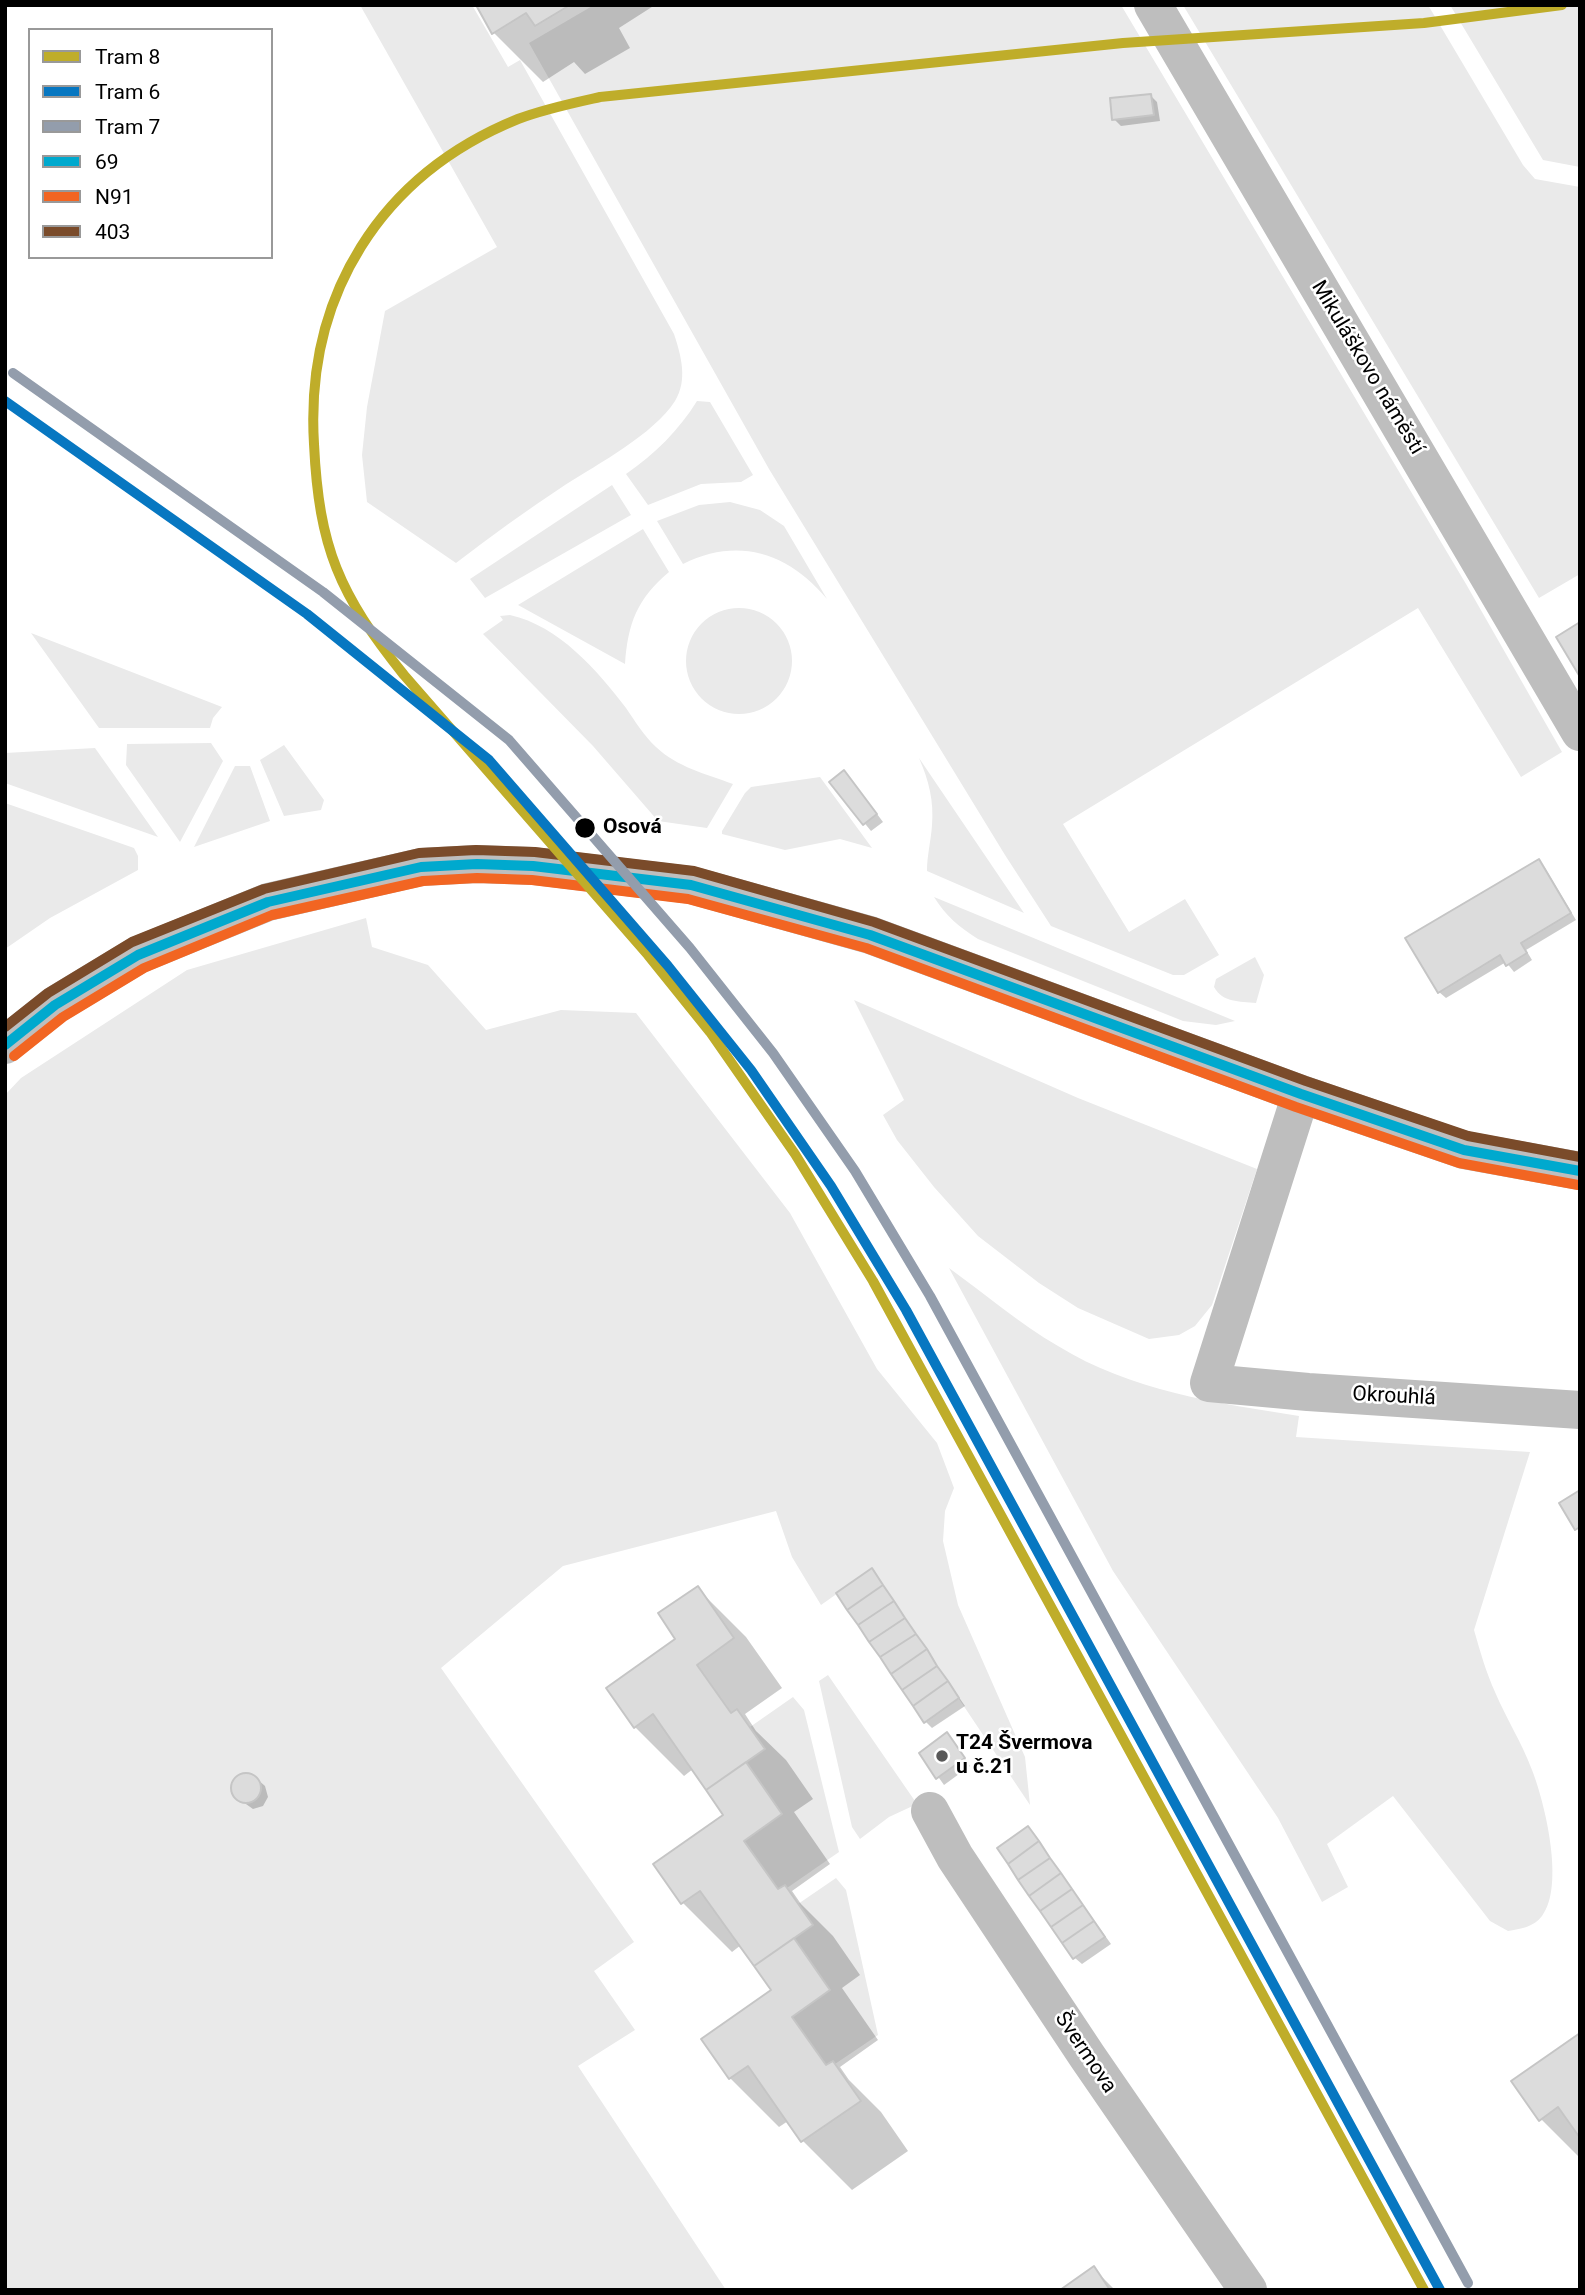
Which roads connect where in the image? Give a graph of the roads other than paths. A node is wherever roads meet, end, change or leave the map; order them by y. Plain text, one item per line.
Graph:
1 (1153, 5) edge
2 (1580, 732) edge
3 (5, 1045) edge
4 (1301, 1094) junction
5 (1580, 1171) edge
6 (1580, 1410) edge
7 (930, 1811) dead end
8 (1248, 2290) edge

1 - 2 street, Mikuláškovo náměstí
3 - 4 street
4 - 5 street
4 - 6 street, Okrouhlá
7 - 8 street, Švermova

